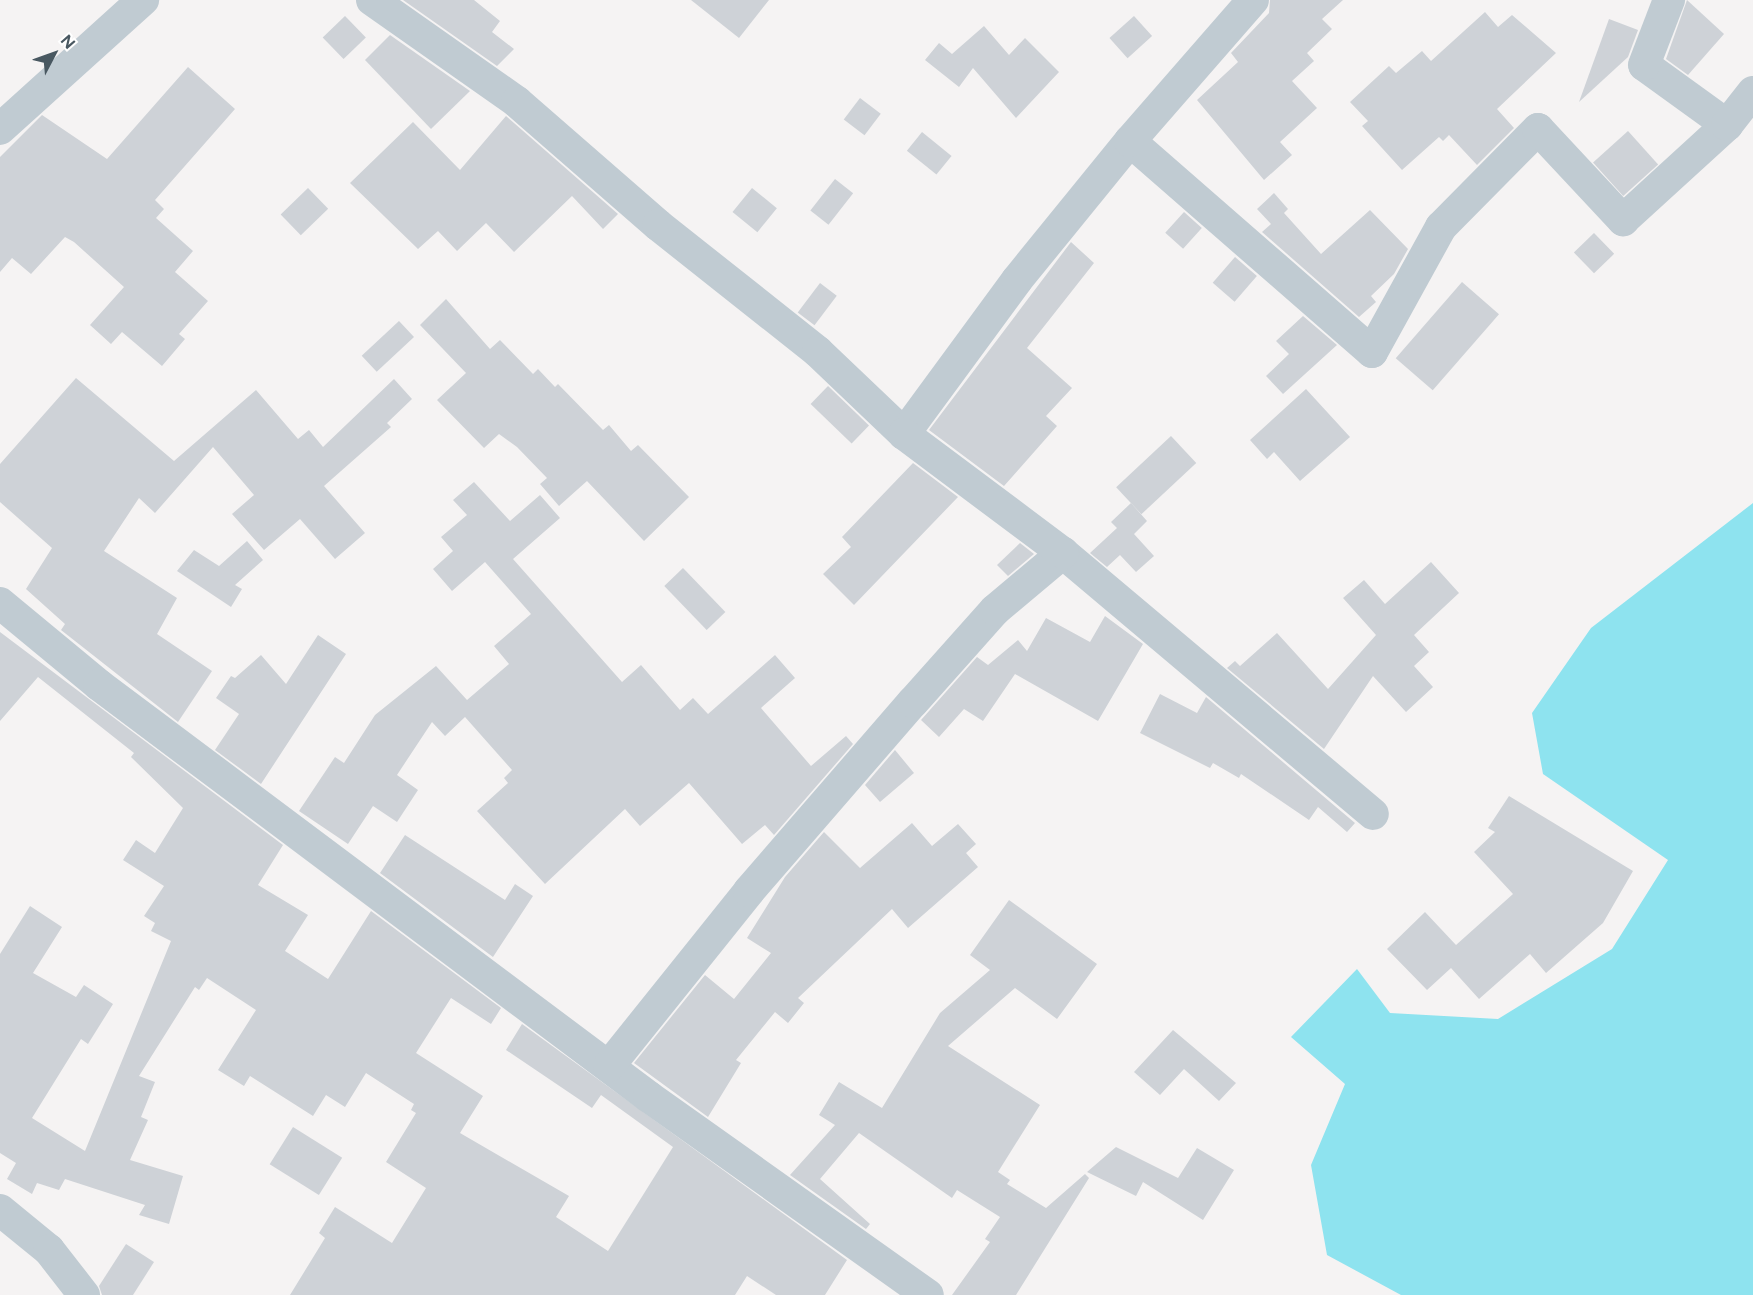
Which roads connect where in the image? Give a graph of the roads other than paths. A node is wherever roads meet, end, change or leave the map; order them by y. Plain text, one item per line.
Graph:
1 (143, 0) edge
2 (372, 0) edge
3 (1253, 0) edge
4 (1669, 0) edge
5 (1753, 92) edge
6 (1727, 125) junction
7 (0, 129) edge
8 (1130, 141) junction
9 (904, 434) junction
10 (1063, 553) junction
11 (0, 603) edge
12 (1373, 814) dead end
13 (609, 1066) junction
14 (0, 1210) edge
15 (71, 1288) edge
16 (928, 1295) edge

1 - 7 street
2 - 9 street
3 - 8 street
4 - 6 street
5 - 6 street
6 - 8 street
8 - 9 street
9 - 10 street
10 - 12 street
10 - 13 street
11 - 13 street
13 - 16 street
14 - 15 street

